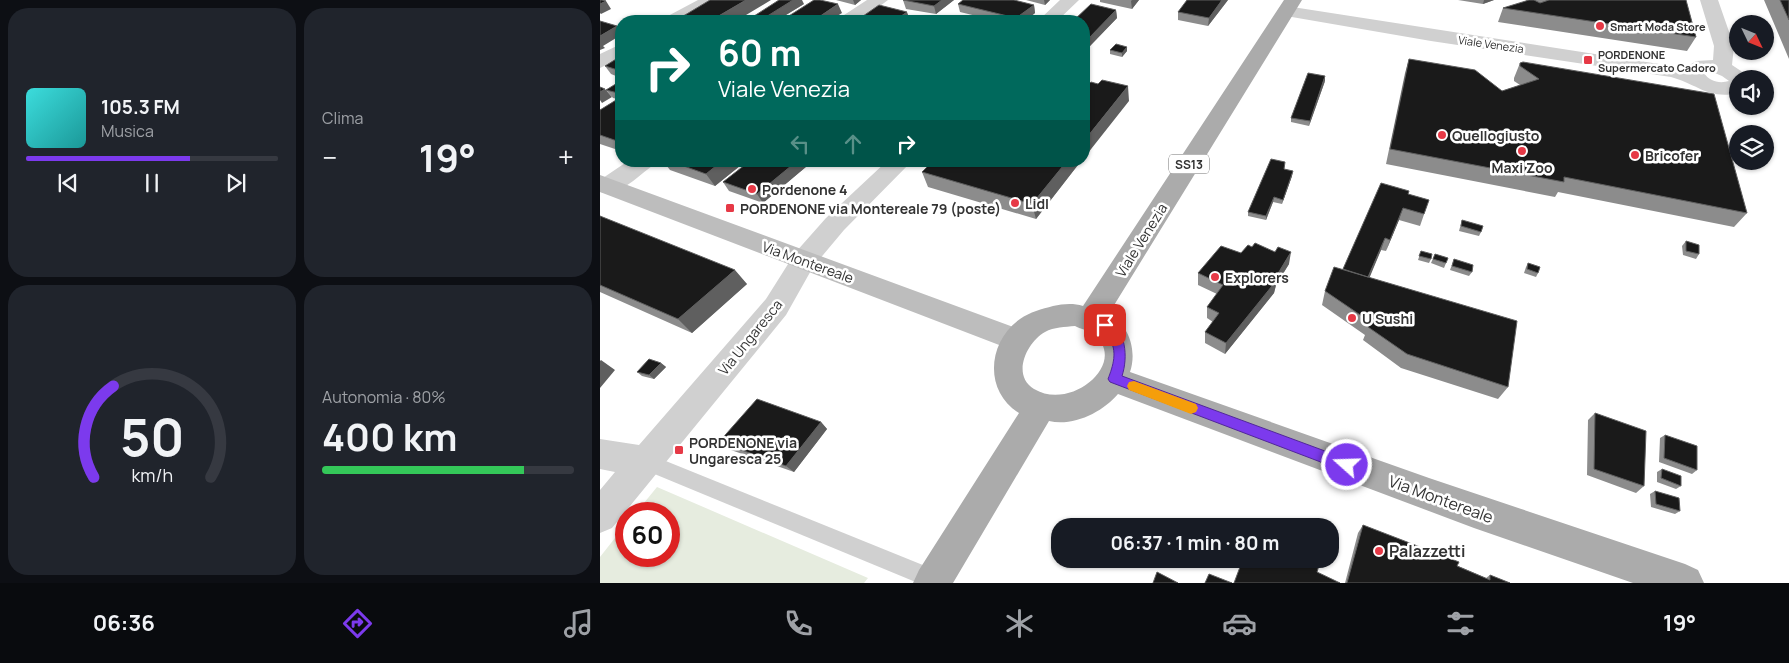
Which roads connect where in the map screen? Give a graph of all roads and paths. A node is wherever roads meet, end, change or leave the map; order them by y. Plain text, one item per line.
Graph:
1 (711, 0) edge
2 (879, 0) edge
3 (1070, 0) edge
4 (1709, 0) edge
5 (1290, 5) edge
6 (684, 15) edge
7 (857, 15) edge
8 (1054, 15) edge
9 (615, 53) edge
10 (600, 62) edge
11 (1729, 70) edge
12 (1729, 74) edge
13 (1695, 78) junction
14 (1729, 89) edge
15 (634, 167) edge
16 (895, 167) edge
17 (604, 185) edge
18 (804, 260) junction
19 (1092, 318) junction
20 (1017, 340) junction
21 (1114, 379) junction
22 (1040, 408) junction
23 (600, 454) edge
24 (646, 462) junction
25 (600, 516) edge
26 (936, 582) edge
27 (1685, 583) edge

1 - 6 street
2 - 7 street
3 - 8 street
4 - 11 street
5 - 13 street, Viale Venezia
5 - 19 main road, Viale Venezia / SS13
9 - 10 street
12 - 13 street
13 - 14 street, Viale Venezia
15 - 17 street
16 - 18 street, Via Ungaresca
17 - 18 main road, Via Montereale
18 - 20 main road, Via Montereale
18 - 24 street, Via Ungaresca
19 - 20 main road
19 - 21 main road
20 - 22 main road
21 - 22 main road
21 - 27 main road, Via Montereale
22 - 26 main road
23 - 24 street
24 - 25 street, Via Ungaresca
24 - 26 lane

